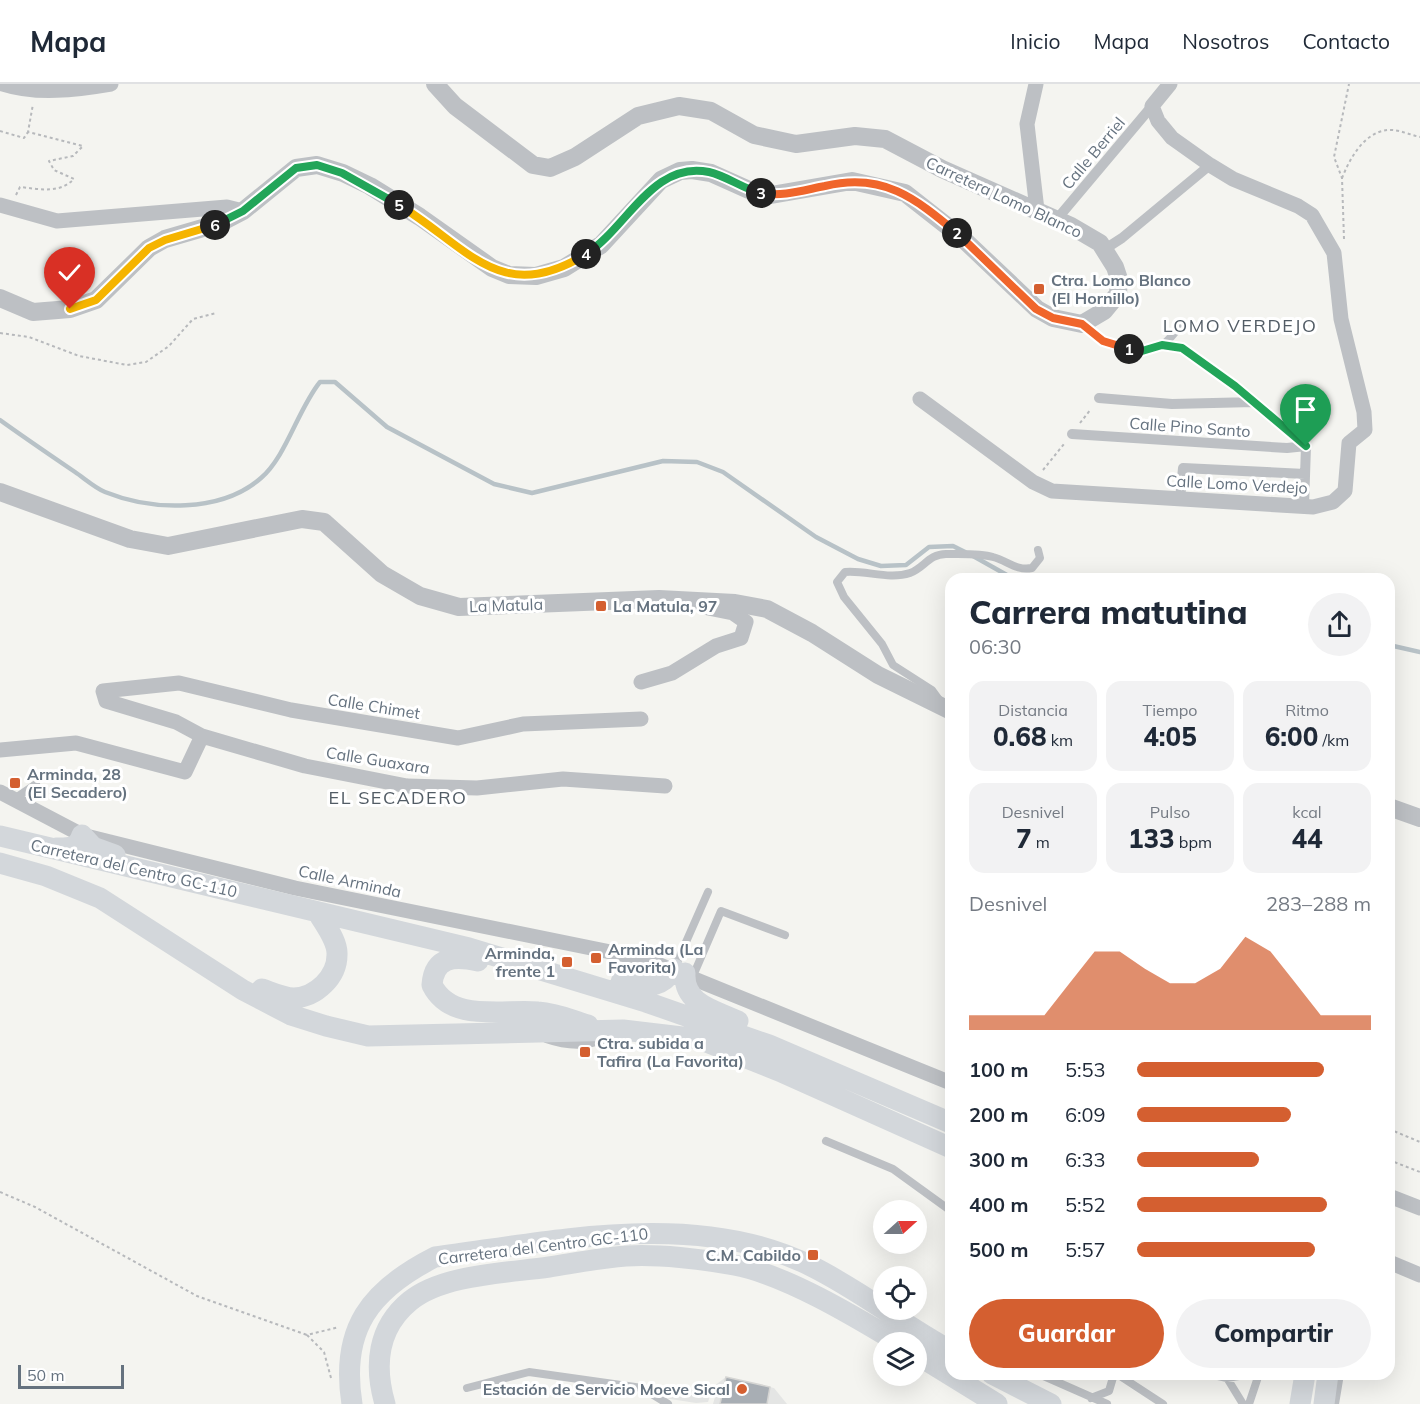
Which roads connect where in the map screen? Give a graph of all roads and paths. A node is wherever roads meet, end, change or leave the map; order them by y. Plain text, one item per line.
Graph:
1 (3, 84) edge
2 (111, 84) edge
3 (435, 84) edge
4 (1036, 84) edge
5 (1170, 84) edge
6 (1349, 84) edge
7 (36, 90) junction
8 (1152, 106) junction
9 (0, 131) edge
10 (28, 132) junction
11 (1420, 137) edge
12 (1210, 165) junction
13 (1342, 178) junction
14 (5, 207) edge
15 (1037, 210) junction
16 (243, 211) junction
17 (1058, 219) junction
18 (1104, 249) junction
19 (1334, 253) junction
20 (0, 298) edge
21 (216, 313) dead end
22 (1082, 324) junction
23 (1180, 325) dead end
24 (0, 333) edge
25 (1162, 345) junction
26 (1099, 398) dead end
27 (920, 399) dead end
28 (1254, 402) junction
29 (1072, 434) dead end
30 (1306, 446) junction
31 (1305, 474) junction
32 (0, 492) edge
33 (1180, 500) junction
34 (1304, 506) junction
35 (1038, 550) dead end
36 (659, 599) junction
37 (641, 682) dead end
38 (103, 691) joint
39 (945, 705) edge
40 (945, 708) edge
41 (641, 719) dead end
42 (202, 736) junction
43 (0, 750) edge
44 (36, 784) dead end
45 (665, 786) dead end
46 (7, 795) edge
47 (1395, 809) edge
48 (1420, 818) edge
49 (82, 835) junction
50 (0, 836) edge
51 (48, 848) junction
52 (0, 863) edge
53 (708, 892) dead end
54 (268, 900) junction
55 (318, 913) junction
56 (785, 935) dead end
57 (206, 965) junction
58 (684, 973) junction
59 (573, 979) junction
60 (616, 1030) junction
61 (769, 1045) junction
62 (945, 1081) edge
63 (945, 1120) edge
64 (1395, 1132) edge
65 (826, 1141) dead end
66 (1420, 1142) edge
67 (945, 1145) edge
68 (1395, 1163) edge
69 (1420, 1173) edge
70 (0, 1192) edge
71 (1395, 1198) edge
72 (945, 1207) edge
73 (1420, 1208) edge
74 (1395, 1265) edge
75 (1420, 1275) edge
76 (359, 1322) junction
77 (879, 1332) edge
78 (307, 1335) junction
79 (945, 1347) edge
80 (927, 1361) edge
81 (945, 1372) edge
82 (958, 1380) edge
83 (1004, 1380) edge
84 (1052, 1380) edge
85 (1114, 1380) edge
86 (1125, 1380) edge
87 (1228, 1380) edge
88 (1257, 1380) edge
89 (1304, 1380) edge
90 (1327, 1380) edge
91 (1339, 1380) edge
92 (333, 1383) dead end
93 (467, 1388) dead end
94 (1090, 1398) junction
95 (352, 1404) edge
96 (385, 1404) edge
97 (668, 1404) edge
98 (997, 1404) edge
99 (1051, 1404) edge
100 (1107, 1404) edge
101 (1162, 1404) edge
102 (1243, 1404) edge
103 (1249, 1404) edge
104 (1300, 1404) edge
105 (1324, 1404) edge
106 (1335, 1404) edge

1 - 7 street
2 - 7 street
3 - 15 street, Carretera Lomo Blanco
4 - 15 street
5 - 8 street
6 - 13 path
7 - 10 path
8 - 12 street, Calle Lomo Verdejo
8 - 17 street, Calle Berriel
9 - 10 path
10 - 14 path
11 - 13 path
12 - 18 street
12 - 19 street, Calle Lomo Verdejo
13 - 19 path
14 - 16 street
15 - 17 street, Carretera Lomo Blanco
16 - 20 street
16 - 22 street
17 - 18 street, Carretera Lomo Blanco
18 - 22 street, Carretera Lomo Blanco
19 - 34 street, Calle Lomo Verdejo
21 - 24 path
22 - 25 lane
23 - 25 lane
25 - 28 street
26 - 28 street
27 - 33 street, Calle Lomo Verdejo
28 - 30 street
29 - 30 street, Calle Pino Santo
30 - 31 street
31 - 33 street
31 - 34 street
32 - 36 street, La Matula
33 - 34 street, Calle Lomo Verdejo
35 - 39 lane
36 - 37 street
36 - 40 street, La Matula
38 - 41 street, Calle Chimet
38 - 42 street, Calle Guaxara
42 - 43 street
42 - 45 street, Calle Guaxara
44 - 46 lane, Calle Arminda
46 - 49 street, Calle Arminda
47 - 48 street
49 - 51 main road
49 - 54 main road
49 - 58 street, Calle Arminda
50 - 51 main road, Carretera del Centro GC-110
51 - 54 main road, Carretera del Centro GC-110
52 - 57 main road, Carretera del Centro GC-110
53 - 58 lane
54 - 55 main road
55 - 57 main road
55 - 59 main road
56 - 58 lane
57 - 60 main road, Carretera del Centro GC-110
58 - 59 main road
58 - 61 main road
58 - 62 street, Calle Arminda
59 - 60 main road
59 - 61 main road
60 - 67 main road
61 - 63 main road
64 - 66 path
65 - 72 lane
68 - 69 path
70 - 78 path
71 - 73 street
74 - 75 street
76 - 78 path
76 - 79 main road, Carretera del Centro GC-110
76 - 95 main road, Carretera del Centro GC-110
77 - 96 main road, Carretera del Centro GC-110
78 - 92 path
80 - 81 main road
82 - 98 main road
83 - 99 main road
84 - 94 lane
85 - 94 lane
86 - 101 lane
87 - 102 lane
88 - 103 lane
89 - 104 main road
90 - 105 main road
91 - 106 lane
93 - 97 lane
94 - 100 lane

